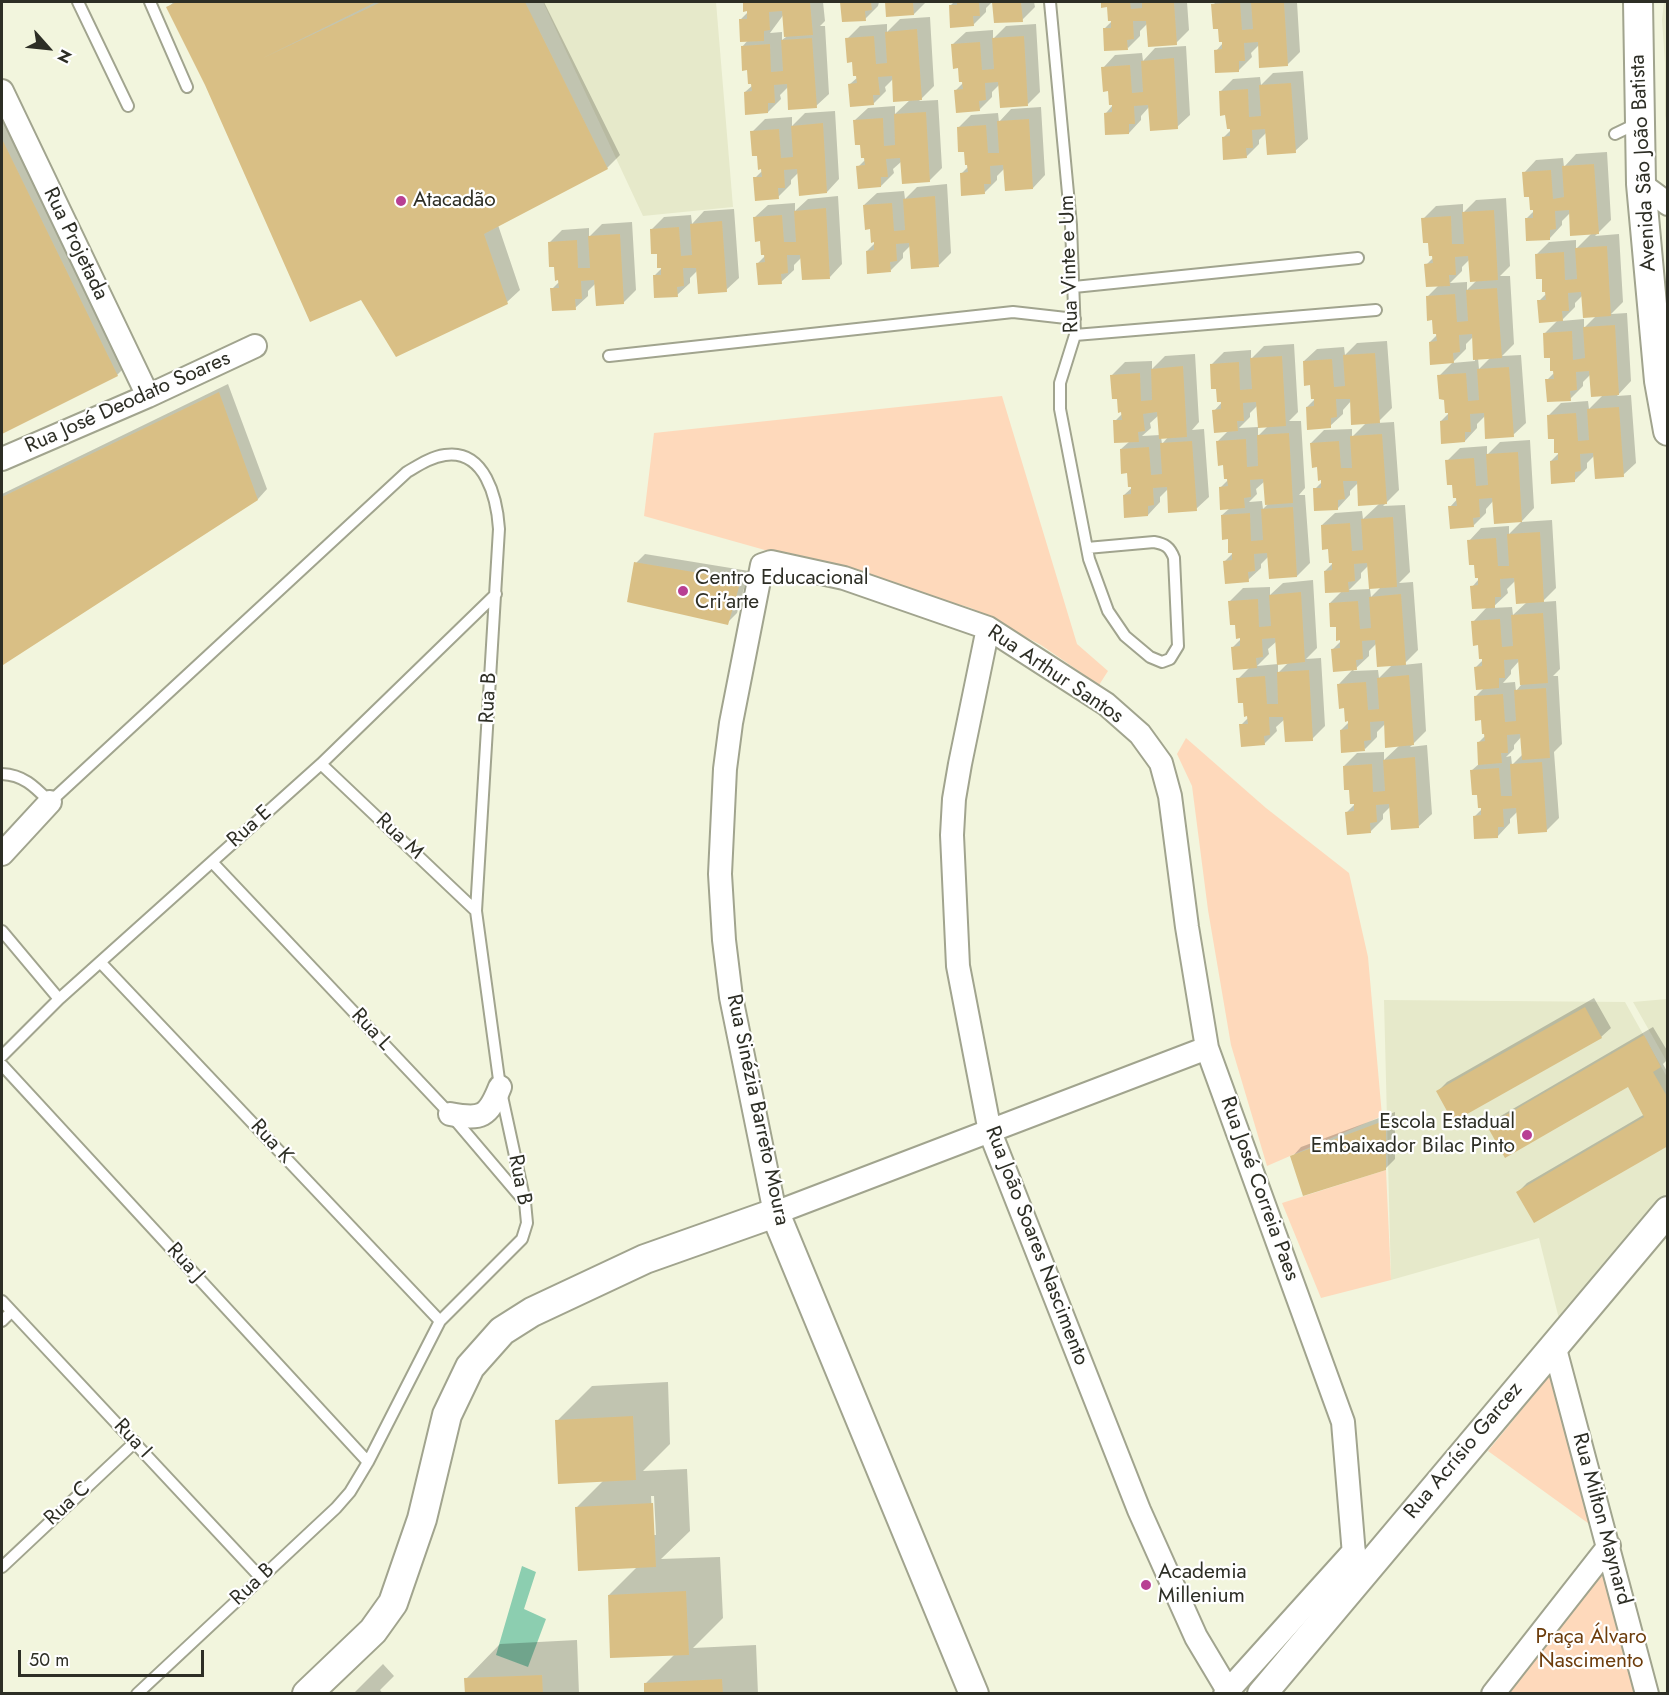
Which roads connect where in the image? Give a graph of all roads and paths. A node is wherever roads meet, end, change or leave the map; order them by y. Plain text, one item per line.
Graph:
1 (78, 2) edge
2 (150, 2) edge
3 (1050, 2) edge
4 (1638, 2) edge
5 (186, 87) dead end
6 (2, 91) edge
7 (128, 106) dead end
8 (1641, 122) junction
9 (1615, 134) dead end
10 (1641, 184) junction
11 (1668, 204) edge
12 (1358, 258) dead end
13 (1074, 287) junction
14 (1376, 310) dead end
15 (1075, 318) junction
16 (1075, 335) junction
17 (255, 346) dead end
18 (609, 356) dead end
19 (148, 396) junction
20 (1668, 431) edge
21 (2, 459) edge
22 (1088, 554) junction
23 (762, 565) joint
24 (496, 594) junction
25 (988, 628) junction
26 (321, 764) junction
27 (2, 774) edge
28 (1170, 796) joint
29 (50, 802) junction
30 (2, 854) edge
31 (212, 862) junction
32 (476, 911) junction
33 (2, 931) edge
34 (101, 963) junction
35 (59, 999) junction
36 (1208, 1048) junction
37 (2, 1056) edge
38 (2, 1065) edge
39 (500, 1087) junction
40 (450, 1114) junction
41 (990, 1132) junction
42 (525, 1202) junction
43 (1668, 1211) edge
44 (775, 1213) junction
45 (1668, 1230) edge
46 (1640, 1243) junction
47 (2, 1301) edge
48 (11, 1312) junction
49 (2, 1321) edge
50 (440, 1321) junction
51 (1554, 1345) junction
52 (135, 1442) junction
53 (368, 1462) junction
54 (1609, 1546) junction
55 (1354, 1551) junction
56 (2, 1567) edge
57 (261, 1578) junction
58 (1356, 1579) junction
59 (1228, 1692) edge
60 (137, 1694) edge
61 (307, 1694) edge
62 (974, 1694) edge
63 (1262, 1694) edge
64 (1493, 1694) edge
65 (1647, 1694) edge

1 - 7 lane
2 - 5 lane
3 - 13 lane, Rua Vinte e Um
4 - 8 street, Avenida São João Batista
6 - 19 street, Rua Projetada
8 - 9 lane
8 - 10 street, Avenida São João Batista
10 - 11 street
10 - 20 street, Avenida São João Batista
12 - 13 lane
13 - 15 lane, Rua Vinte e Um
14 - 16 lane
15 - 16 lane, Rua Vinte e Um
15 - 18 lane
16 - 22 lane, Rua Vinte e Um
17 - 19 street, Rua José Deodato Soares
19 - 21 street, Rua José Deodato Soares
22 - 22 lane, Rua Vinte e Um
23 - 25 street, Rua Arthur Santos
23 - 44 street, Rua Sinézia Barreto Moura
24 - 26 lane, Rua E
24 - 29 lane, Rua B
24 - 32 lane, Rua B
25 - 28 street, Rua Arthur Santos
25 - 41 street, Rua João Soares Nascimento
26 - 31 lane, Rua E
26 - 32 lane, Rua M
27 - 29 lane
28 - 36 street, Rua José Correia Paes
29 - 30 street
31 - 34 lane, Rua E
31 - 40 lane, Rua L
32 - 39 lane, Rua B
33 - 35 lane
34 - 35 lane, Rua E
34 - 50 lane, Rua K
35 - 37 lane, Rua E
36 - 41 street
36 - 55 street, Rua José Correia Paes
38 - 53 lane, Rua J
39 - 40 street
39 - 42 lane, Rua B
40 - 42 lane, Rua L
41 - 44 street
41 - 59 street, Rua João Soares Nascimento
42 - 50 lane, Rua B
43 - 46 street, Rua Acrísio Garcez
44 - 61 street
44 - 62 street, Rua Sinézia Barreto Moura
45 - 46 street
46 - 51 street, Rua Acrísio Garcez
47 - 48 lane, Rua I
48 - 49 lane
48 - 52 lane, Rua I
50 - 53 lane, Rua B
51 - 54 street, Rua Milton Maynard
51 - 58 street, Rua Acrísio Garcez
52 - 56 lane, Rua C
52 - 57 lane, Rua I
53 - 57 lane, Rua B
54 - 64 street
54 - 65 street, Rua Milton Maynard
55 - 58 street, Rua José Correia Paes
55 - 59 street
57 - 60 lane, Rua B
58 - 63 street, Rua Acrísio Garcez

